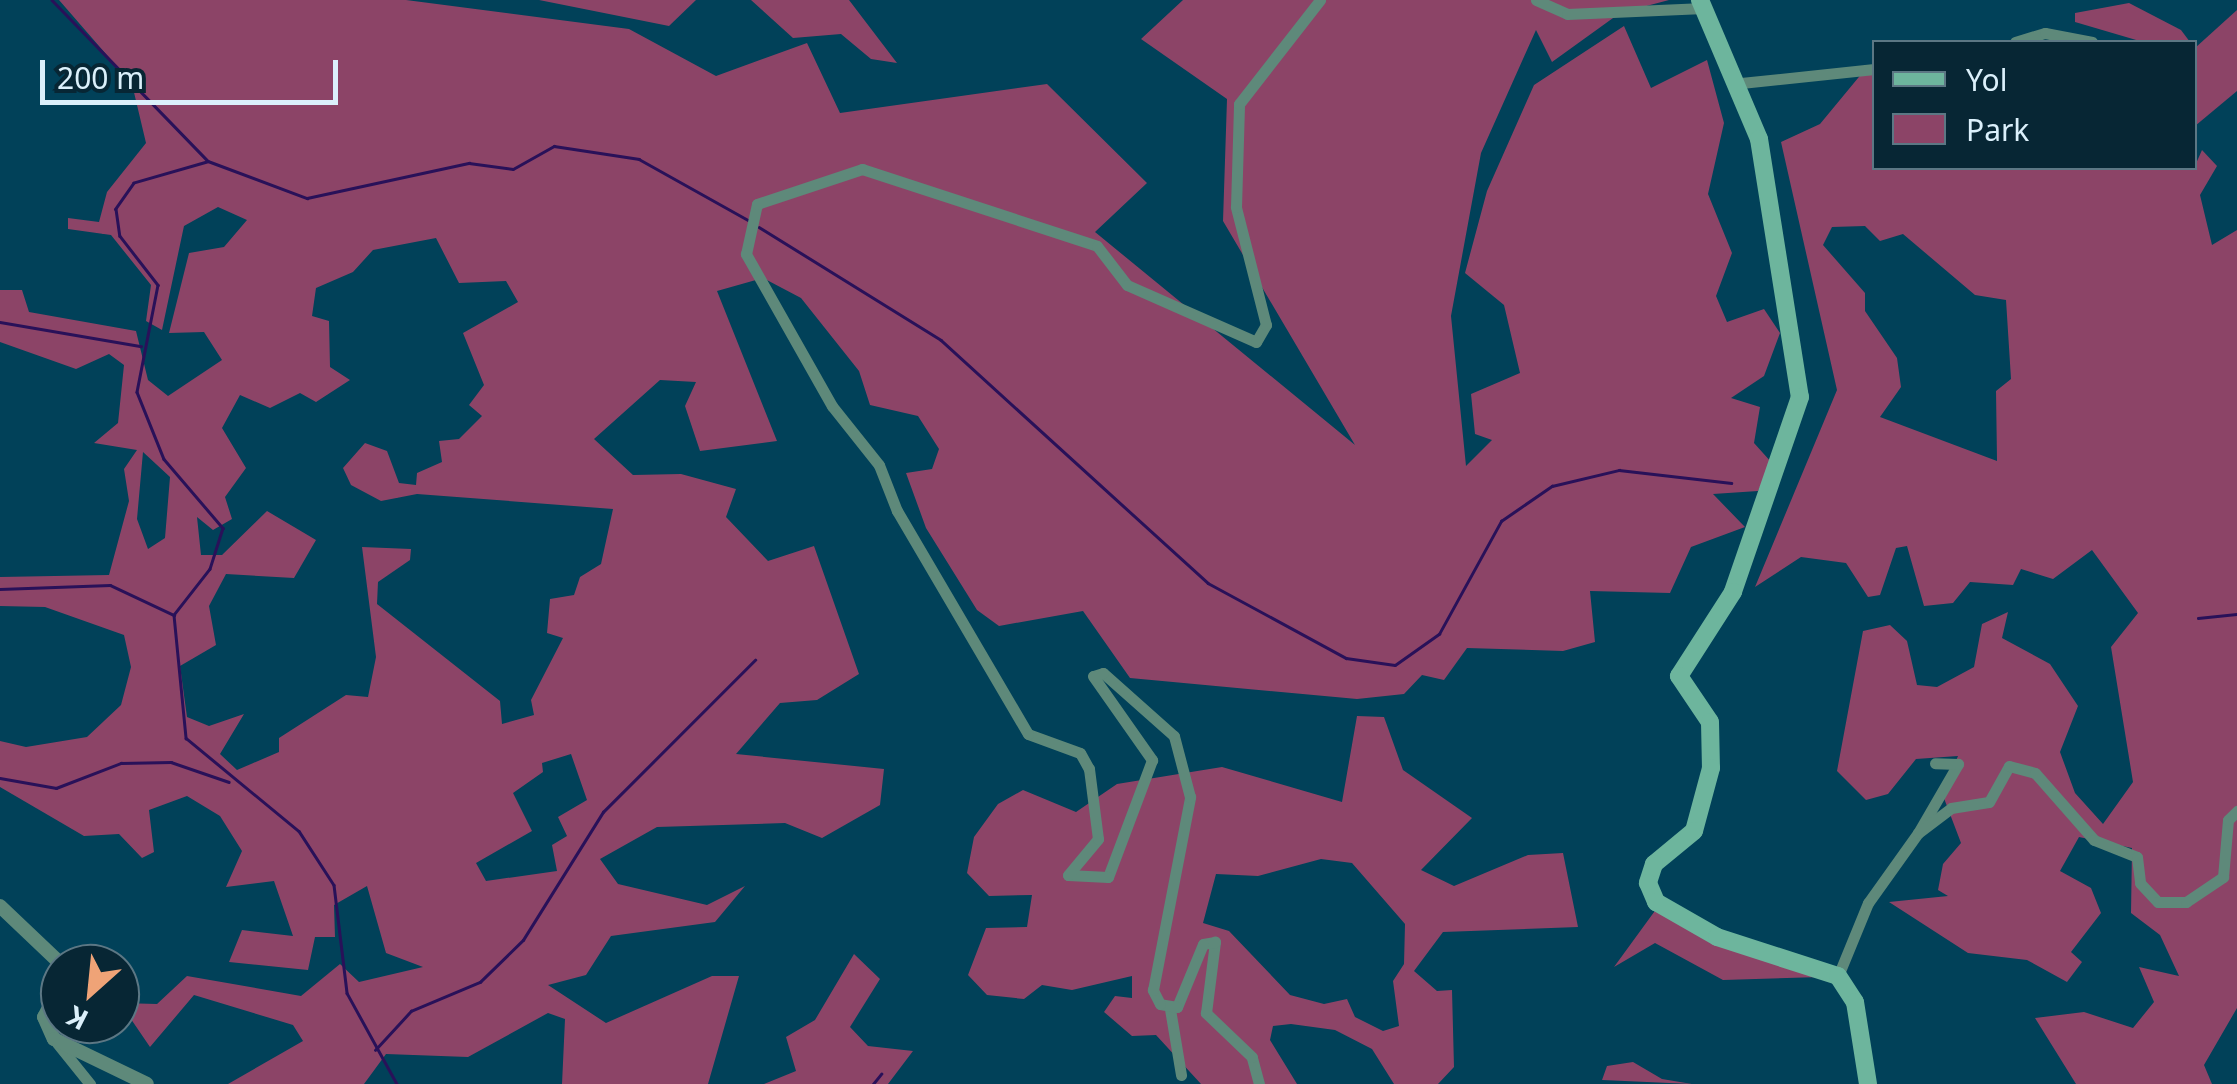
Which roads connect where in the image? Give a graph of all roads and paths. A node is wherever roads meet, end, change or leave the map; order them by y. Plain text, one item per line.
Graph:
1 (1320, 0) edge
2 (1536, 0) edge
3 (1702, 4) edge
4 (2022, 40) edge
5 (2082, 40) edge
6 (1872, 68) edge
7 (1741, 83) junction
8 (1935, 763) dead end
9 (2237, 811) edge
10 (1918, 833) junction
11 (3, 906) edge
12 (41, 944) edge
13 (1838, 976) junction
14 (1170, 1009) junction
15 (57, 1044) edge
16 (63, 1044) edge
17 (1182, 1075) dead end
18 (1865, 1083) edge
19 (90, 1084) edge
20 (148, 1084) edge
21 (1259, 1084) edge

1 - 14 street
2 - 3 street
3 - 7 main road
4 - 5 street
6 - 7 street
7 - 13 main road
8 - 10 street
9 - 10 street
10 - 13 street
11 - 12 street
13 - 18 main road
14 - 17 street
14 - 21 street
15 - 19 street
16 - 20 street

